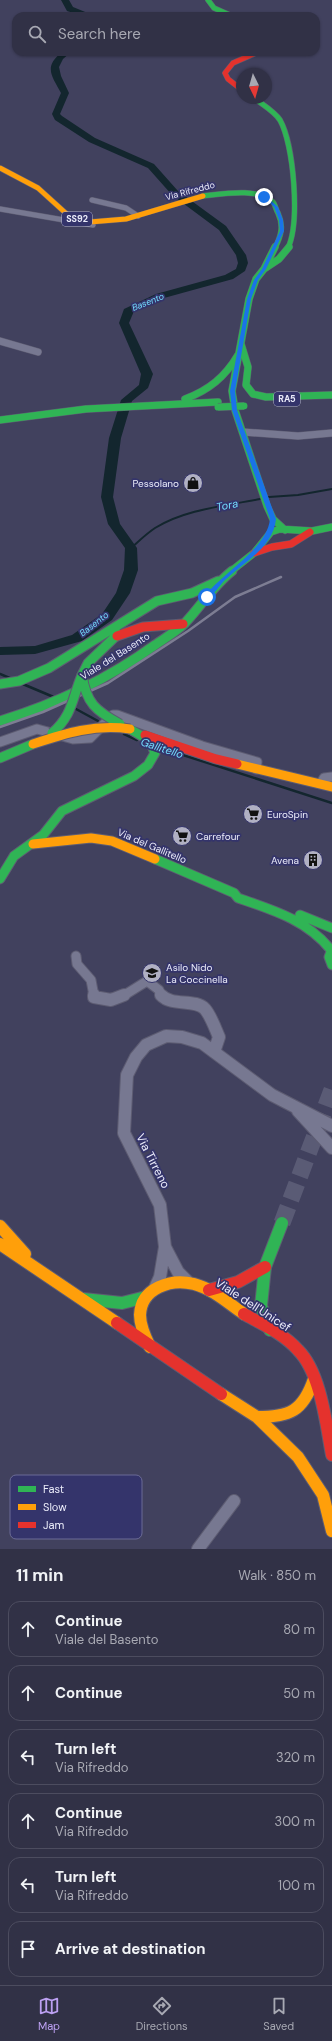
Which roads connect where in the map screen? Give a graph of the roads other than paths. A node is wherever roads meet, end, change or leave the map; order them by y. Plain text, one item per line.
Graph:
1 (208, 0) edge
2 (223, 12) edge
3 (250, 56) edge
4 (236, 85) edge
5 (261, 104) edge
6 (0, 168) edge
7 (92, 200) dead end
8 (0, 209) edge
9 (138, 216) junction
10 (93, 225) dead end
11 (264, 269) junction
12 (0, 341) edge
13 (240, 344) junction
14 (38, 352) dead end
15 (238, 355) junction
16 (332, 396) edge
17 (332, 402) edge
18 (218, 404) junction
19 (155, 408) junction
20 (87, 412) junction
21 (0, 420) edge
22 (0, 424) edge
23 (243, 432) junction
24 (332, 433) edge
25 (273, 519) junction
26 (332, 526) edge
27 (288, 530) junction
28 (312, 531) junction
29 (269, 535) junction
30 (296, 540) junction
31 (280, 546) junction
32 (254, 553) junction
33 (222, 579) junction
34 (172, 598) junction
35 (134, 616) junction
36 (191, 616) junction
37 (184, 624) junction
38 (115, 637) junction
39 (82, 675) junction
40 (0, 684) edge
41 (0, 721) edge
42 (130, 729) junction
43 (145, 735) junction
44 (0, 742) edge
45 (33, 744) junction
46 (0, 758) edge
47 (256, 769) junction
48 (332, 777) edge
49 (321, 784) junction
50 (332, 787) edge
51 (33, 844) junction
52 (0, 879) edge
53 (234, 893) junction
54 (332, 928) edge
55 (331, 949) edge
56 (76, 956) dead end
57 (332, 965) edge
58 (214, 1052) junction
59 (293, 1106) junction
60 (332, 1126) edge
61 (332, 1148) edge
62 (282, 1223) tunnel mouth
63 (0, 1226) edge
64 (0, 1240) edge
65 (0, 1244) edge
66 (165, 1247) junction
67 (11, 1250) junction
68 (265, 1267) junction
69 (42, 1272) junction
70 (188, 1282) junction
71 (155, 1288) junction
72 (209, 1290) junction
73 (146, 1297) junction
74 (82, 1299) junction
75 (270, 1330) junction
76 (150, 1347) junction
77 (314, 1379) junction
78 (257, 1417) junction
79 (332, 1455) edge
80 (234, 1501) dead end
81 (332, 1531) edge
82 (198, 1549) edge

1 - 2 main road
3 - 4 main road
5 - 11 main road
6 - 9 main road, Via Rifreddo / SS92
7 - 9 street
8 - 10 street
9 - 11 main road, Via Rifreddo / SS92
11 - 13 main road, Via Rifreddo / SS92
12 - 14 street
13 - 15 main road, SS92
13 - 16 main road
15 - 19 main road
15 - 23 main road, SS92
16 - 18 main road, RA5
17 - 18 main road, RA5, bridge
18 - 19 main road, RA5
19 - 20 main road, RA5
20 - 21 main road, RA5
20 - 22 main road, RA5
23 - 24 street
23 - 25 main road, SS92
25 - 27 main road, SS92
25 - 29 main road
26 - 28 main road
27 - 28 main road
27 - 29 main road
27 - 30 main road
28 - 30 main road
29 - 31 main road
29 - 32 main road
30 - 31 main road
31 - 32 main road
32 - 33 main road, Viale del Basento
33 - 34 main road, Viale del Basento
33 - 36 main road, Viale del Basento
34 - 35 main road, Viale del Basento
34 - 36 main road
35 - 38 main road
35 - 40 main road
36 - 37 main road, Viale del Basento
37 - 38 main road
37 - 41 main road, Viale del Basento, bridge
38 - 39 main road
39 - 42 main road, bridge
39 - 45 main road, bridge
42 - 43 main road
42 - 45 main road, bridge
43 - 47 main road
43 - 51 main road
44 - 47 street, bridge
45 - 46 main road
47 - 49 main road
48 - 49 street
49 - 50 main road
51 - 52 main road
51 - 53 main road, Via del Gallitello
53 - 54 main road, Via del Gallitello
53 - 55 main road, Via del Gallitello
55 - 57 main road, Via del Gallitello
56 - 58 street
58 - 59 street, Via Tirreno
58 - 66 street, Via Tirreno
59 - 60 street, Via Tirreno
59 - 61 street, Via Tirreno
62 - 68 main road
63 - 69 main road
64 - 67 main road
65 - 67 main road
66 - 70 street
66 - 71 street
67 - 69 main road
68 - 72 main road
68 - 75 main road
69 - 74 main road
70 - 71 main road, Viale dell'Unicef
70 - 72 main road, Viale dell'Unicef
71 - 73 main road, Viale dell'Unicef
72 - 75 main road, Viale dell'Unicef
73 - 74 main road
73 - 76 main road, Viale dell'Unicef
74 - 76 main road
75 - 77 main road, Viale dell'Unicef
76 - 78 main road
77 - 78 main road
77 - 79 main road, Viale dell'Unicef
78 - 81 main road
80 - 82 street

